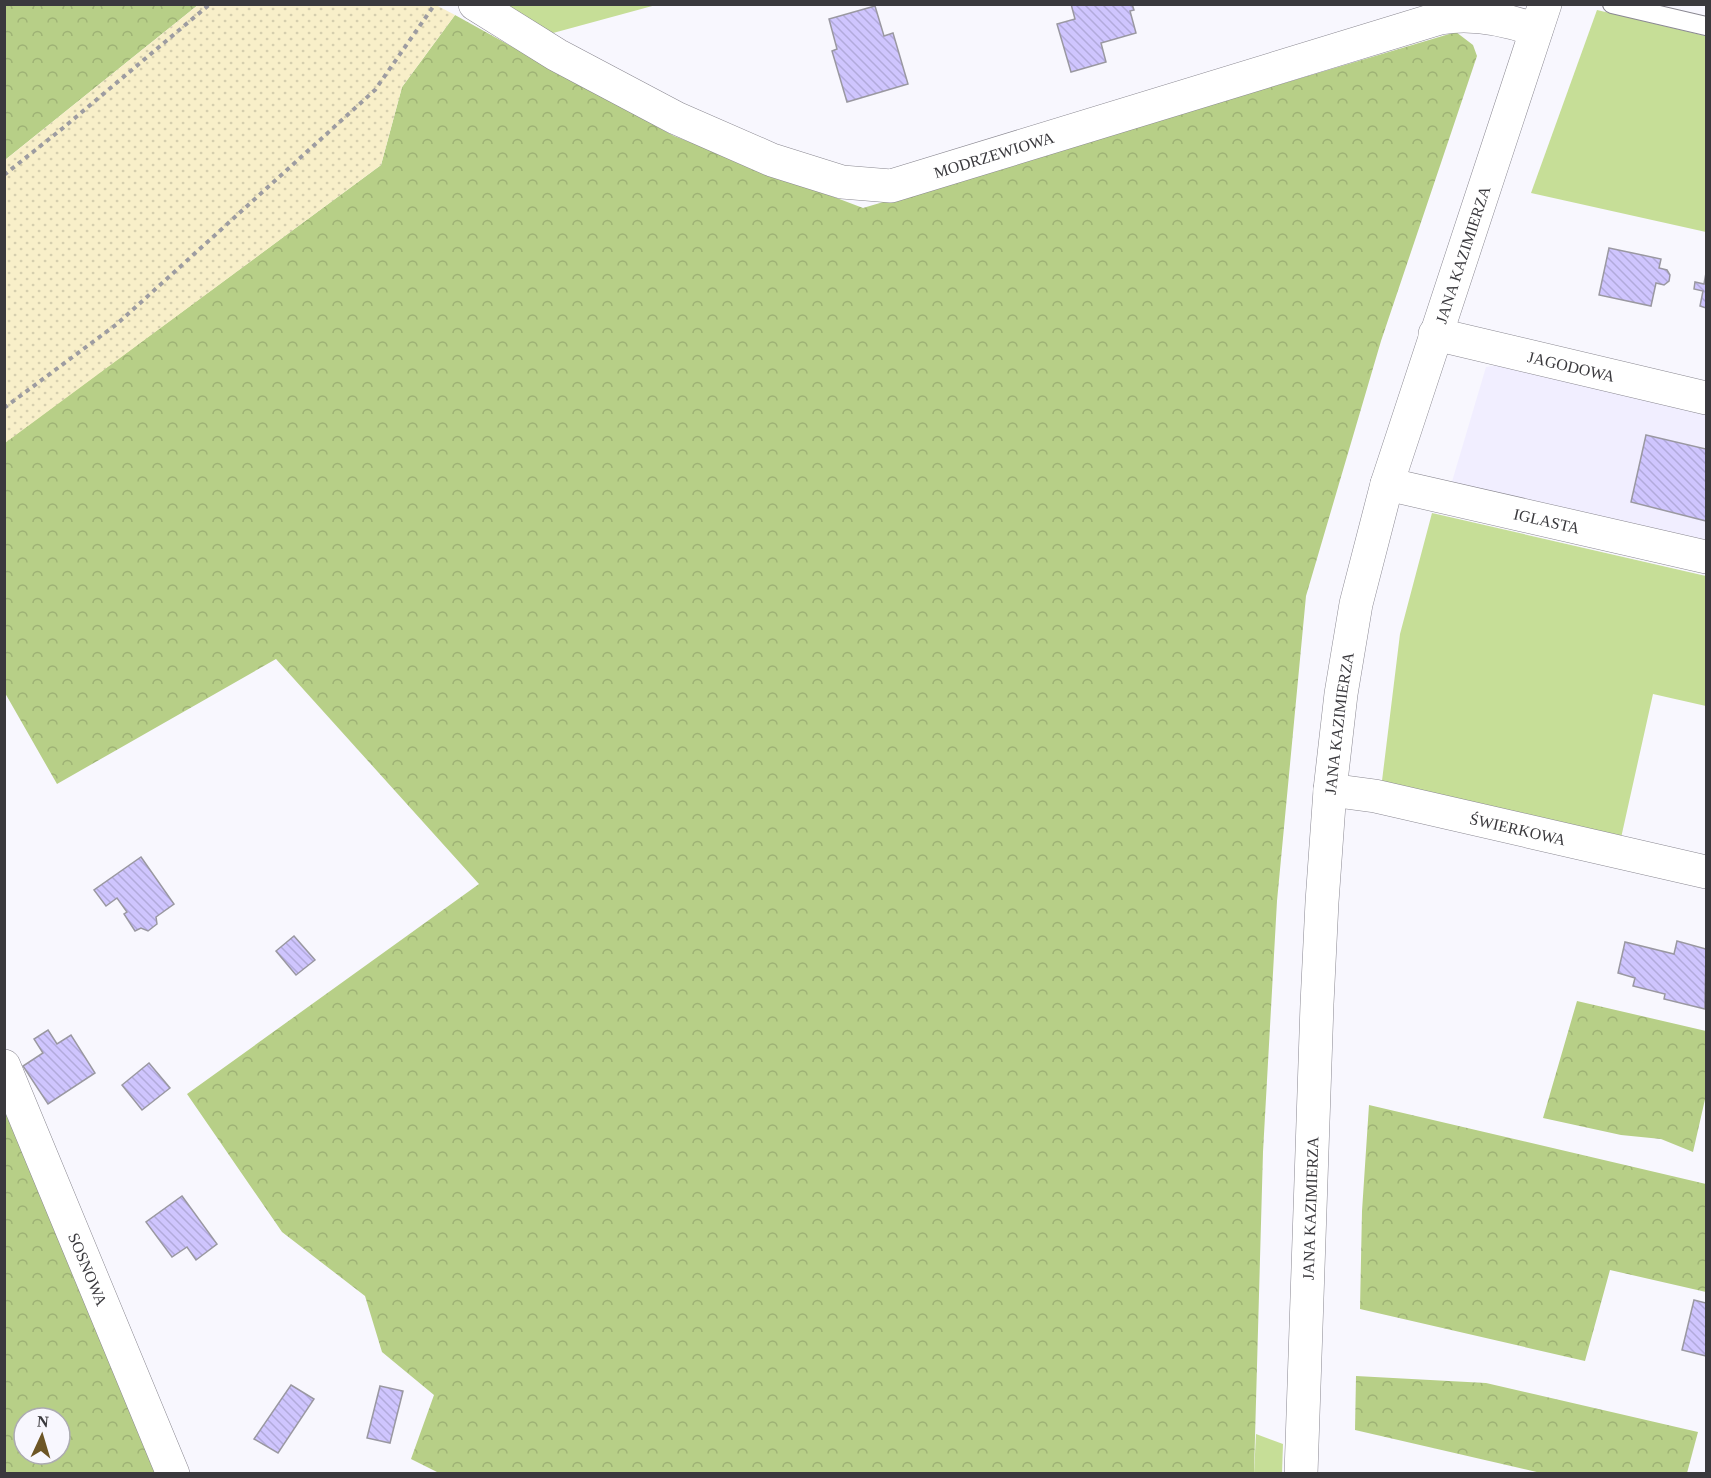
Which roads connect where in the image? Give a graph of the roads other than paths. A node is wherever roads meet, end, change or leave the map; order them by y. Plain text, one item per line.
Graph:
1 (475, 4) edge
2 (1612, 4) edge
3 (1540, 17) edge
4 (1707, 26) edge
5 (1435, 334) junction
6 (1707, 398) edge
7 (1387, 484) junction
8 (1707, 557) edge
9 (1330, 790) junction
10 (1707, 872) edge
11 (4, 1065) edge
12 (172, 1473) edge
13 (1301, 1473) edge

1 - 3 street, MODRZEWIOWA
2 - 4 lane
3 - 5 street, JANA KAZIMIERZA
5 - 6 street, JAGODOWA
5 - 7 street, JANA KAZIMIERZA
7 - 8 street, IGLASTA
7 - 9 street, JANA KAZIMIERZA
9 - 10 street, ŚWIERKOWA
9 - 13 street, JANA KAZIMIERZA
11 - 12 street, SOSNOWA

